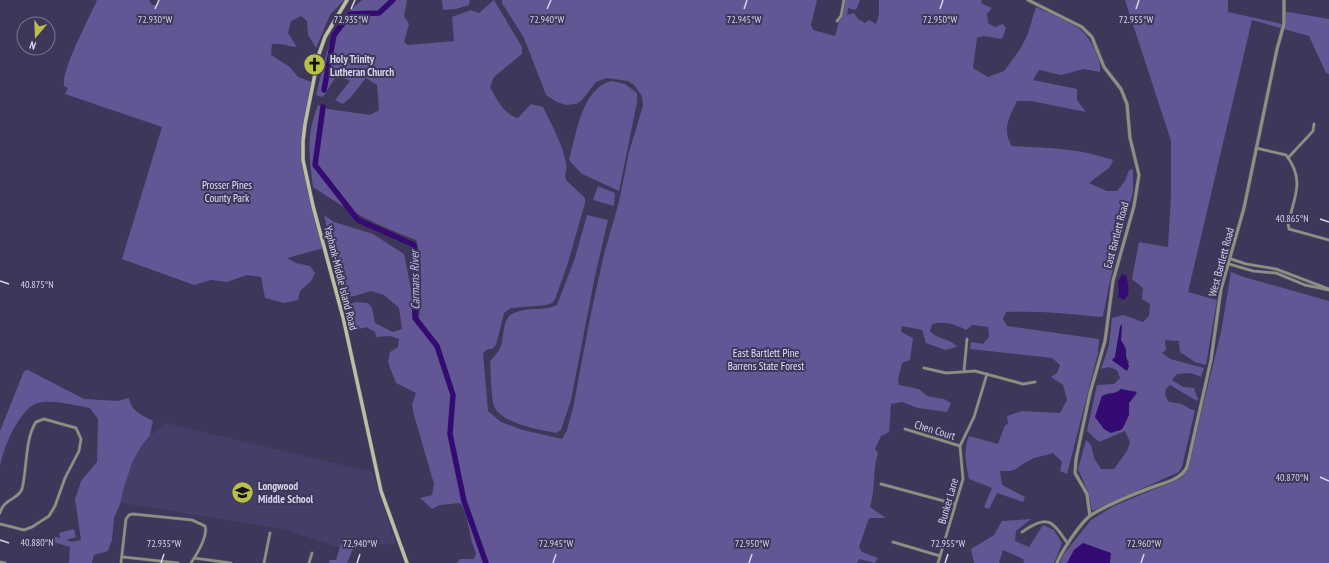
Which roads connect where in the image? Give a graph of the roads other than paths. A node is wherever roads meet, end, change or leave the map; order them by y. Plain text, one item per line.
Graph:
1 (347, 0) edge
2 (844, 0) edge
3 (1028, 0) edge
4 (1284, 0) edge
5 (837, 21) dead end
6 (1314, 124) dead end
7 (1256, 148) junction
8 (1288, 158) junction
9 (1329, 240) edge
10 (1231, 259) junction
11 (1229, 264) junction
12 (1246, 264) junction
13 (1244, 269) junction
14 (1319, 284) junction
15 (1318, 289) junction
16 (1329, 290) edge
17 (967, 339) dead end
18 (924, 368) dead end
19 (964, 371) junction
20 (986, 374) junction
21 (1035, 382) dead end
22 (905, 429) dead end
23 (960, 446) junction
24 (881, 484) dead end
25 (955, 504) junction
26 (0, 512) edge
27 (1090, 516) junction
28 (0, 524) edge
29 (1022, 532) dead end
30 (270, 533) dead end
31 (893, 542) dead end
32 (1068, 544) junction
33 (312, 553) dead end
34 (122, 556) junction
35 (940, 556) junction
36 (194, 558) junction
37 (0, 562) edge
38 (5, 563) edge
39 (121, 563) edge
40 (178, 563) edge
41 (191, 563) edge
42 (231, 563) edge
43 (264, 563) edge
44 (309, 563) edge
45 (407, 563) edge
46 (938, 563) edge
47 (1057, 563) edge

1 - 45 main road, Yaphank-Middle Island Road
2 - 5 street
3 - 27 street, East Bartlett Road
4 - 7 street, West Bartlett Road
6 - 8 street
7 - 8 street
7 - 10 street, West Bartlett Road
8 - 9 street
10 - 11 street, West Bartlett Road
10 - 12 street
11 - 13 street
11 - 27 street, West Bartlett Road
12 - 13 street
12 - 14 street
13 - 15 street
14 - 15 street
14 - 16 street
15 - 16 street
17 - 19 street
18 - 19 street
19 - 20 street
20 - 21 street
20 - 23 street
22 - 23 street, Chen Court
23 - 25 street, Bunker Lane
24 - 25 street
25 - 35 street, Bunker Lane
26 - 28 street
27 - 32 street
29 - 32 street
30 - 43 street
31 - 35 street
32 - 47 street
33 - 44 street
34 - 36 street
34 - 39 street
34 - 40 street
35 - 46 street, Bunker Lane
36 - 41 street
36 - 42 street
37 - 38 street

